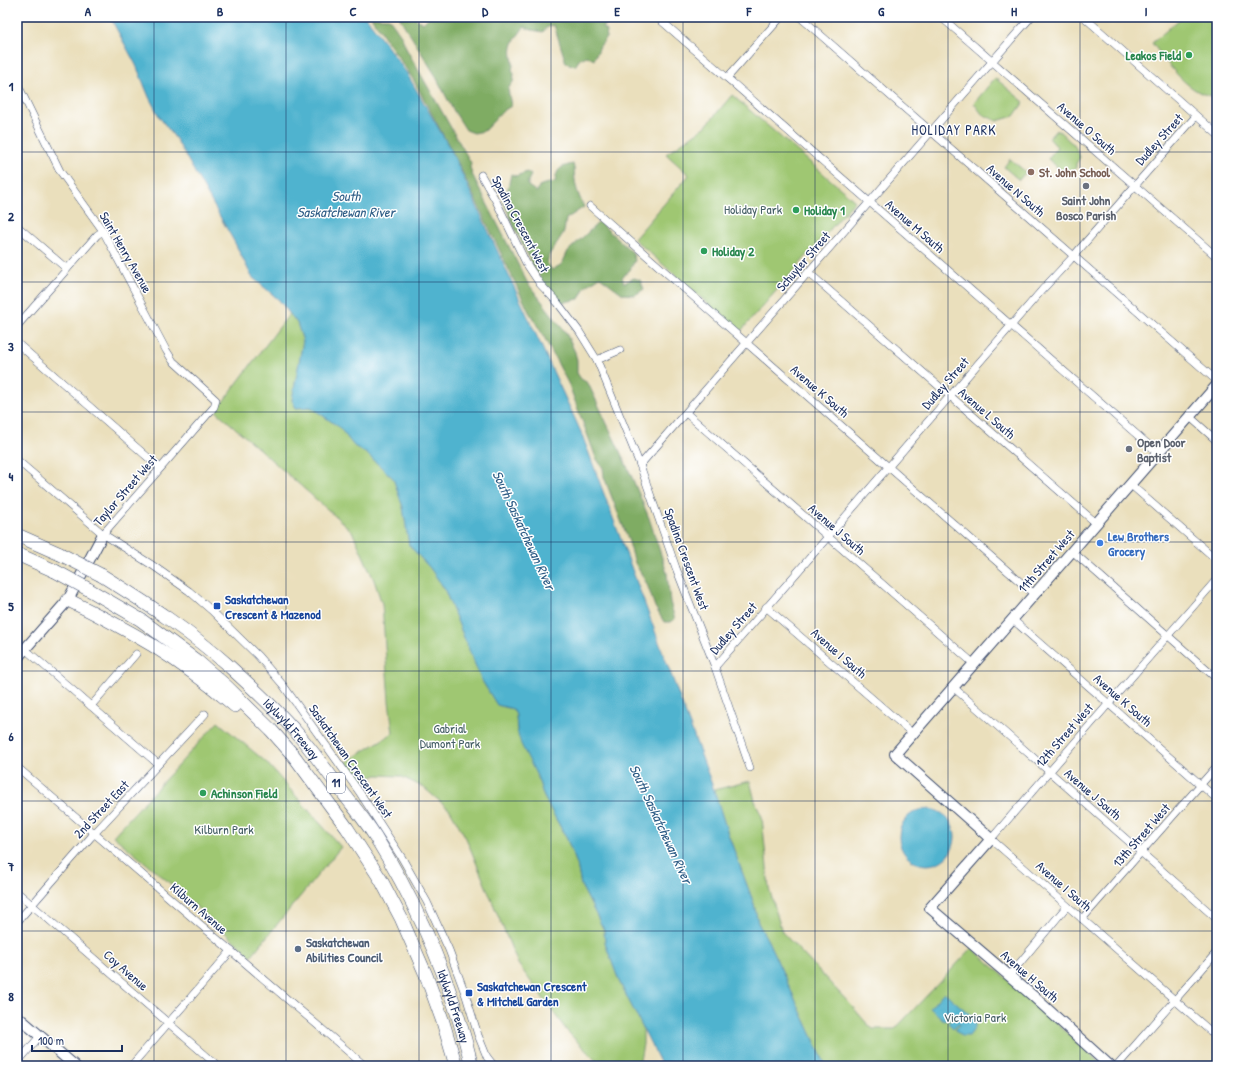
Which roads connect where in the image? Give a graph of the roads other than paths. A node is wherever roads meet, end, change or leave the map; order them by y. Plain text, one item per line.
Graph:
1 (657, 17) edge
2 (781, 17) edge
3 (800, 17) edge
4 (941, 17) edge
5 (1031, 17) edge
6 (1084, 17) edge
7 (992, 62) junction
8 (727, 78) junction
9 (17, 83) edge
10 (1196, 116) junction
11 (930, 132) junction
12 (1217, 134) edge
13 (481, 175) dead end
14 (1134, 185) junction
15 (870, 202) junction
16 (590, 206) dead end
17 (17, 226) edge
18 (103, 231) junction
19 (1073, 256) junction
20 (1217, 257) edge
21 (67, 269) junction
22 (809, 272) junction
23 (17, 326) edge
24 (1011, 326) junction
25 (17, 343) edge
26 (747, 343) junction
27 (620, 350) dead end
28 (598, 360) junction
29 (1217, 381) edge
30 (1217, 385) edge
31 (950, 396) junction
32 (216, 400) joint
33 (686, 413) junction
34 (1190, 417) junction
35 (1217, 441) edge
36 (1158, 453) junction
37 (17, 460) edge
38 (640, 465) junction
39 (889, 467) junction
40 (160, 468) junction
41 (1130, 484) junction
42 (1096, 523) junction
43 (103, 534) junction
44 (17, 535) edge
45 (828, 537) junction
46 (1072, 551) junction
47 (17, 554) edge
48 (1217, 560) edge
49 (1217, 579) edge
50 (1034, 594) junction
51 (68, 600) junction
52 (766, 608) junction
53 (1012, 619) junction
54 (1168, 636) junction
55 (25, 650) junction
56 (136, 654) dead end
57 (17, 658) edge
58 (973, 663) junction
59 (715, 667) junction
60 (1217, 679) edge
61 (953, 687) junction
62 (1109, 703) junction
63 (91, 706) junction
64 (205, 714) dead end
65 (912, 734) junction
66 (895, 754) joint
67 (158, 764) junction
68 (1217, 766) edge
69 (17, 767) edge
70 (750, 768) dead end
71 (1049, 772) junction
72 (1200, 784) junction
73 (1217, 799) edge
74 (347, 828) junction
75 (94, 834) junction
76 (991, 839) junction
77 (1141, 852) junction
78 (17, 892) edge
79 (32, 905) junction
80 (1068, 906) junction
81 (930, 908) joint
82 (1217, 919) edge
83 (1082, 920) junction
84 (17, 922) edge
85 (231, 951) junction
86 (1217, 952) edge
87 (1009, 976) junction
88 (1175, 1000) junction
89 (17, 1016) edge
90 (169, 1023) junction
91 (40, 1036) junction
92 (1217, 1037) edge
93 (17, 1063) edge
94 (361, 1065) edge
95 (75, 1066) edge
96 (131, 1066) edge
97 (218, 1066) edge
98 (456, 1066) edge
99 (472, 1066) edge
100 (494, 1066) edge
101 (1110, 1066) edge
102 (1117, 1066) edge

1 - 8 street, Avenue M South
2 - 8 street
3 - 11 street, Avenue N South
4 - 7 street, Avenue O South
5 - 7 street, Schuyler Street
6 - 10 street
7 - 11 street, Schuyler Street
7 - 14 street, Avenue O South
8 - 15 street, Avenue M South
9 - 18 street, Saint Henry Avenue
10 - 12 street
10 - 14 street, Dudley Street
11 - 15 street, Schuyler Street
11 - 19 street, Avenue N South
13 - 28 street, Spadina Crescent West
14 - 19 street, Dudley Street
14 - 20 street, Avenue O South
15 - 22 street, Schuyler Street
15 - 24 street, Avenue M South
16 - 26 street, Avenue K South
17 - 21 street
18 - 21 street
18 - 32 street, Saint Henry Avenue
19 - 24 street, Dudley Street
19 - 29 street, Avenue N South
21 - 23 street
22 - 26 street, Schuyler Street
22 - 31 street, Avenue L South
24 - 31 street, Dudley Street
24 - 36 street, Avenue M South
25 - 40 street
26 - 33 street, Schuyler Street
26 - 39 street, Avenue K South
27 - 28 street
28 - 38 street, Spadina Crescent West
30 - 34 street, 11th Street West
31 - 39 street, Dudley Street
31 - 42 street, Avenue L South
32 - 40 street, Taylor Street West
33 - 38 street, Schuyler Street
33 - 45 street, Avenue J South
34 - 35 street
34 - 36 street, 11th Street West
36 - 41 street, 11th Street West
37 - 43 street, Saskatchewan Crescent West
38 - 59 street, Spadina Crescent West
39 - 45 street, Dudley Street
39 - 50 street, Avenue K South
40 - 43 street, Taylor Street West
41 - 42 street, 11th Street West
41 - 48 street
42 - 46 street, 11th Street West
43 - 51 street, Taylor Street West
43 - 100 street, Saskatchewan Crescent West
44 - 99 highway, Idylwyld Freeway / 11, bridge
45 - 52 street, Dudley Street
45 - 58 street, Avenue J South
46 - 50 street, 11th Street West
46 - 54 street
47 - 74 highway, Idylwyld Freeway / 11, bridge
49 - 54 street, 12th Street West
50 - 53 street, 11th Street West
51 - 55 street, Taylor Street West
51 - 74 highway
52 - 59 street, Dudley Street
52 - 65 street, Avenue I South
53 - 58 street, 11th Street West
53 - 62 street, Avenue K South
54 - 60 street
54 - 62 street, 12th Street West
55 - 57 street, Taylor Street West
55 - 63 street
56 - 63 street
58 - 61 street, 11th Street West
59 - 70 street, Spadina Crescent West
61 - 65 street, 11th Street West
61 - 71 street, Avenue J South
62 - 71 street, 12th Street West
62 - 72 street, Avenue K South
63 - 67 street
64 - 67 street, 2nd Street East
65 - 66 street, 11th Street West
66 - 76 street, Avenue I South
67 - 75 street, 2nd Street East
68 - 72 street, 13th Street West
69 - 75 street, Kilburn Avenue
71 - 76 street, 12th Street West
71 - 77 street, Avenue J South
72 - 73 street, Avenue K South
72 - 77 street, 13th Street West
74 - 98 highway, Idylwyld Freeway / 11
75 - 79 street, 2nd Street East
75 - 85 street, Kilburn Avenue
76 - 80 street, Avenue I South
76 - 81 street, 12th Street West
77 - 82 street, Avenue J South
77 - 83 street, 13th Street West
78 - 79 street, Coy Avenue
79 - 84 street, 2nd Street East
79 - 90 street, Coy Avenue
80 - 83 street, Avenue I South
80 - 87 street
81 - 87 street, Avenue H South
83 - 88 street, Avenue I South
85 - 90 street
85 - 94 street, Kilburn Avenue
86 - 88 street
87 - 101 street, Avenue H South
88 - 92 street, Avenue I South
88 - 102 street
89 - 91 street
90 - 96 street
90 - 97 street, Coy Avenue
91 - 93 street
91 - 95 street

